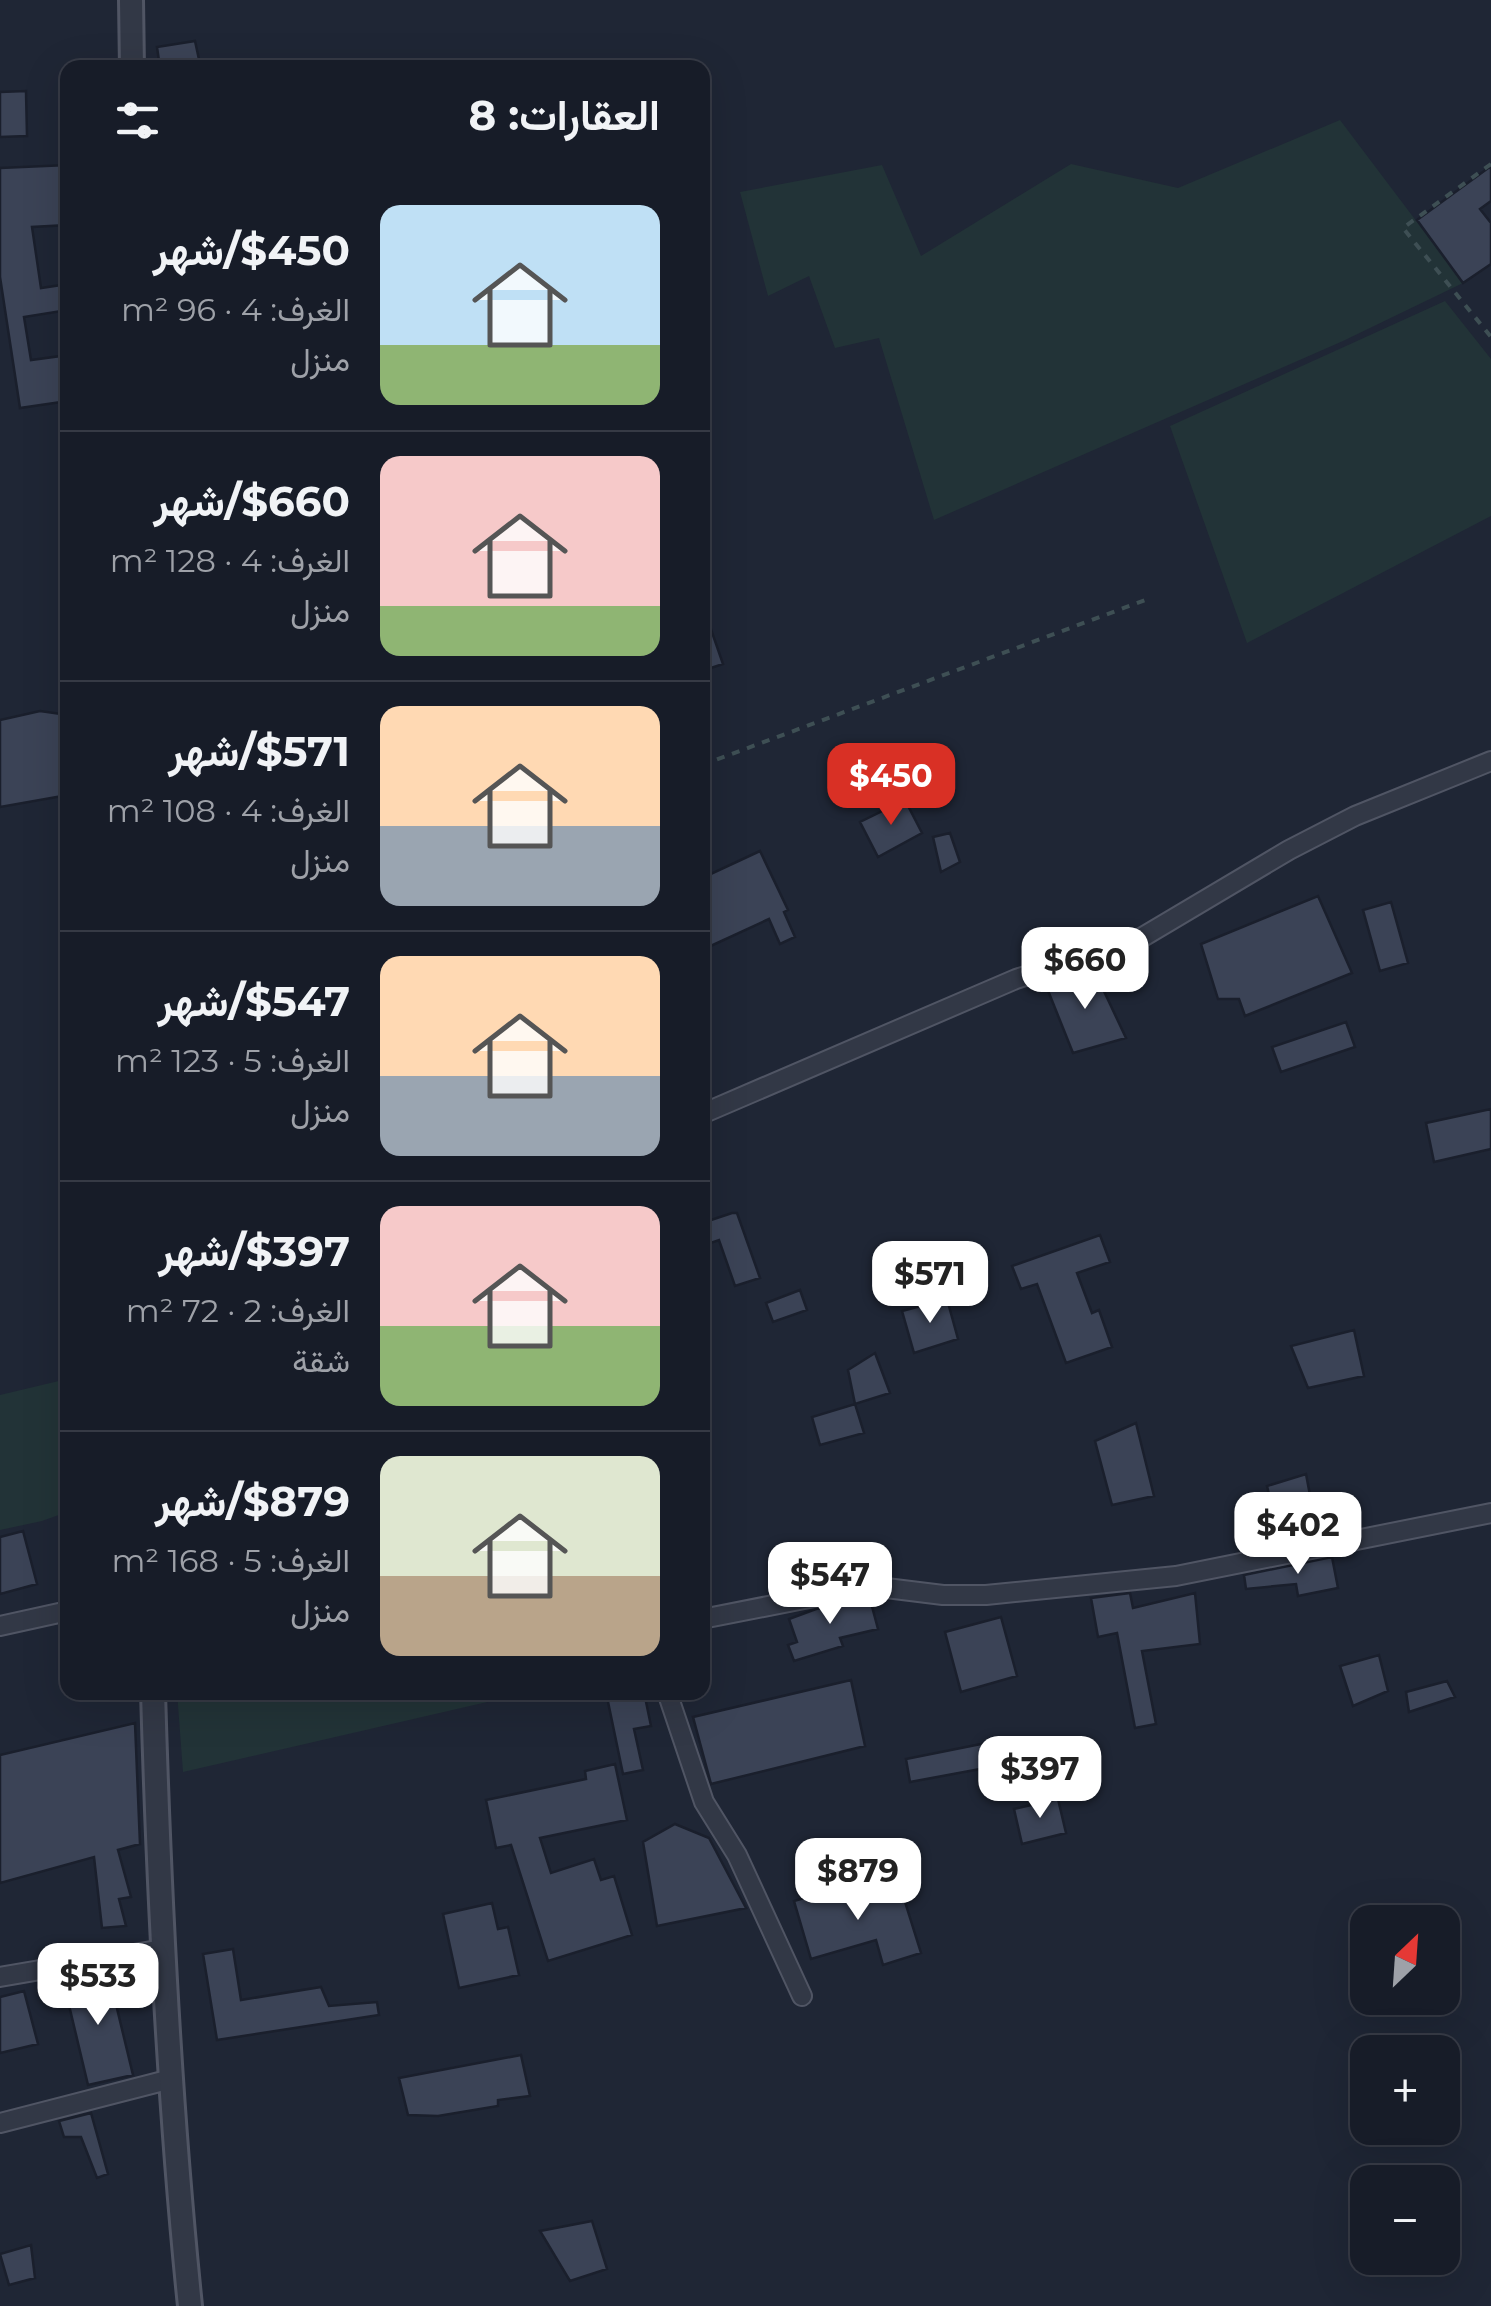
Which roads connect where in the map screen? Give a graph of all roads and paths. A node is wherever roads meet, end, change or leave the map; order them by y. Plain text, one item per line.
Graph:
1 (132, 0) edge
2 (132, 60) edge
3 (1491, 164) edge
4 (1491, 337) edge
5 (1148, 599) dead end
6 (1491, 761) edge
7 (710, 762) edge
8 (710, 1111) edge
9 (1491, 1513) edge
10 (60, 1613) edge
11 (710, 1617) edge
12 (0, 1626) edge
13 (152, 1700) edge
14 (670, 1700) edge
15 (163, 1949) junction
16 (0, 1977) edge
17 (802, 1996) dead end
18 (171, 2079) junction
19 (0, 2123) edge
20 (190, 2306) edge

1 - 2 street
3 - 4 path
5 - 7 path
6 - 8 street
9 - 11 street
10 - 12 street
13 - 15 street
14 - 17 street
15 - 16 street
15 - 18 street
18 - 19 street
18 - 20 street

